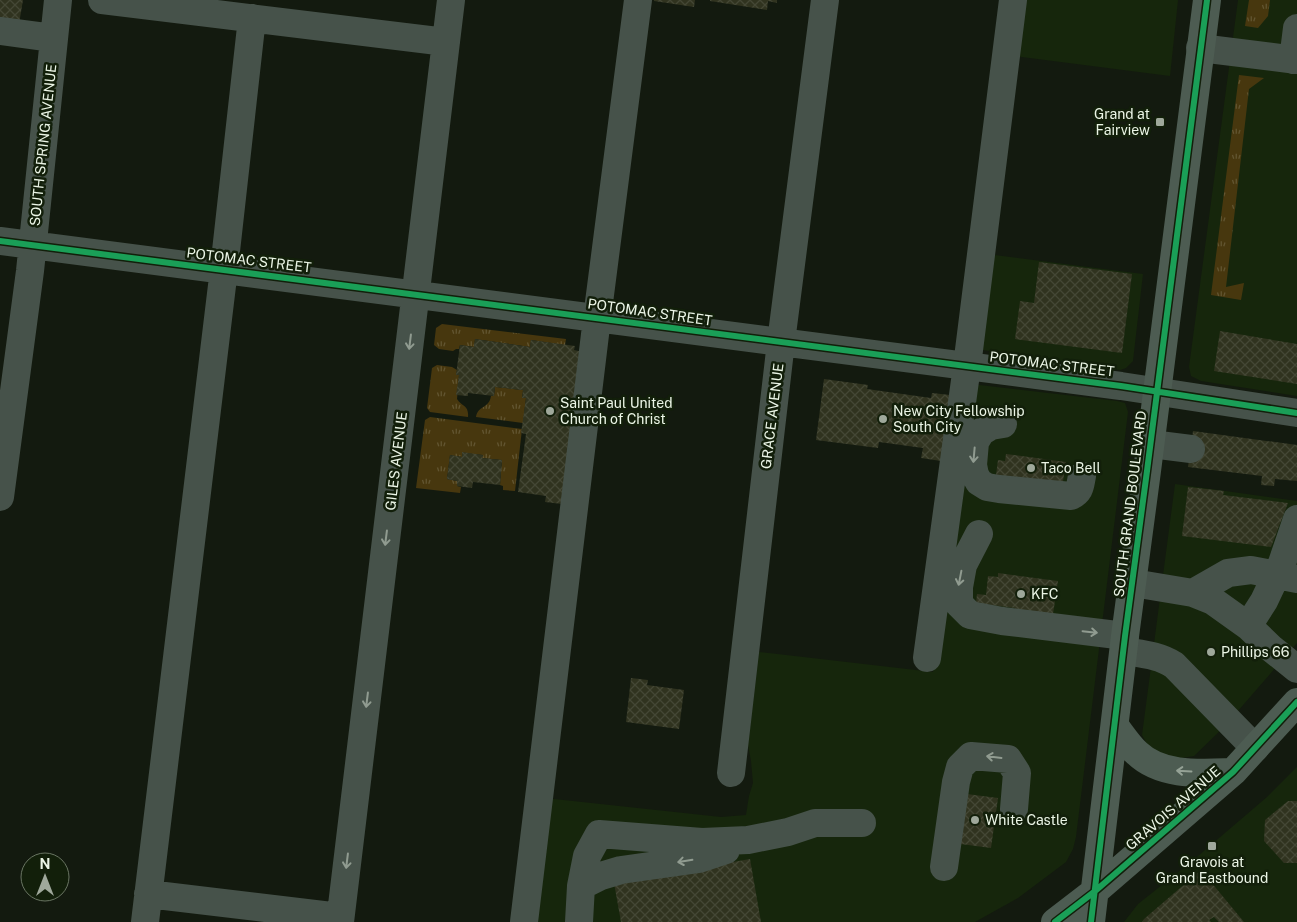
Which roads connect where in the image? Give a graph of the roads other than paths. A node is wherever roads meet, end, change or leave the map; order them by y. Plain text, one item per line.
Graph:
1 (58, 0) edge
2 (102, 0) edge
3 (451, 0) edge
4 (638, 0) edge
5 (825, 0) edge
6 (1013, 0) edge
7 (1206, 0) edge
8 (252, 18) junction
9 (1297, 28) edge
10 (0, 31) edge
11 (53, 38) junction
12 (446, 42) junction
13 (1200, 48) junction
14 (1295, 60) edge
15 (0, 241) edge
16 (33, 244) junction
17 (224, 269) junction
18 (416, 294) junction
19 (597, 318) junction
20 (780, 342) junction
21 (967, 366) junction
22 (1158, 391) junction
23 (1297, 413) edge
24 (1003, 424) dead end
25 (1151, 444) junction
26 (1191, 449) dead end
27 (1082, 476) dead end
28 (0, 497) edge
29 (1297, 519) edge
30 (979, 534) dead end
31 (1287, 577) edge
32 (1133, 583) junction
33 (1193, 593) junction
34 (1248, 626) junction
35 (1124, 644) junction
36 (927, 658) dead end
37 (1297, 669) edge
38 (1297, 702) edge
39 (1115, 726) junction
40 (1255, 748) junction
41 (1233, 772) junction
42 (731, 773) dead end
43 (1014, 809) dead end
44 (862, 823) dead end
45 (748, 840) junction
46 (944, 867) dead end
47 (591, 881) junction
48 (1094, 892) junction
49 (148, 894) junction
50 (340, 920) edge
51 (144, 922) edge
52 (524, 922) edge
53 (579, 922) edge
54 (1055, 922) edge
55 (1091, 922) edge

1 - 11 street, SOUTH SPRING AVENUE
2 - 8 street
3 - 12 street, GILES AVENUE
4 - 19 street
5 - 20 street, GRACE AVENUE
6 - 21 street
7 - 13 main road, SOUTH GRAND BOULEVARD
8 - 12 street
8 - 17 street
9 - 14 street
10 - 11 street
11 - 16 street, SOUTH SPRING AVENUE
12 - 18 street, GILES AVENUE
13 - 14 street
13 - 22 main road, SOUTH GRAND BOULEVARD
15 - 16 street, POTOMAC STREET
16 - 17 street, POTOMAC STREET
16 - 28 street, SOUTH SPRING AVENUE
17 - 18 street, POTOMAC STREET
17 - 49 street
18 - 19 street, POTOMAC STREET
18 -> 50 street, GILES AVENUE
19 - 20 street, POTOMAC STREET
19 - 52 street
20 - 21 street, POTOMAC STREET
20 - 42 street, GRACE AVENUE
21 - 22 street, POTOMAC STREET
21 - 36 street
22 - 23 street, POTOMAC STREET
22 - 25 main road, SOUTH GRAND BOULEVARD
24 -> 27 street
25 - 26 street
25 - 32 main road, SOUTH GRAND BOULEVARD
29 - 31 street
30 -> 35 street
31 - 33 street
31 - 34 street
32 - 33 street
32 - 35 main road, SOUTH GRAND BOULEVARD
33 - 34 street
34 - 37 street
35 - 39 main road, SOUTH GRAND BOULEVARD
35 - 40 street
38 - 40 main road, GRAVOIS AVENUE
41 -> 39 main road
39 - 48 main road, SOUTH GRAND BOULEVARD
40 - 41 main road, GRAVOIS AVENUE
41 - 48 main road, GRAVOIS AVENUE
43 -> 46 street
44 - 45 street
45 -> 47 street
45 - 47 street
47 - 53 street
48 - 54 main road, GRAVOIS AVENUE
48 - 55 main road, SOUTH GRAND BOULEVARD
49 - 50 street
49 - 51 street

